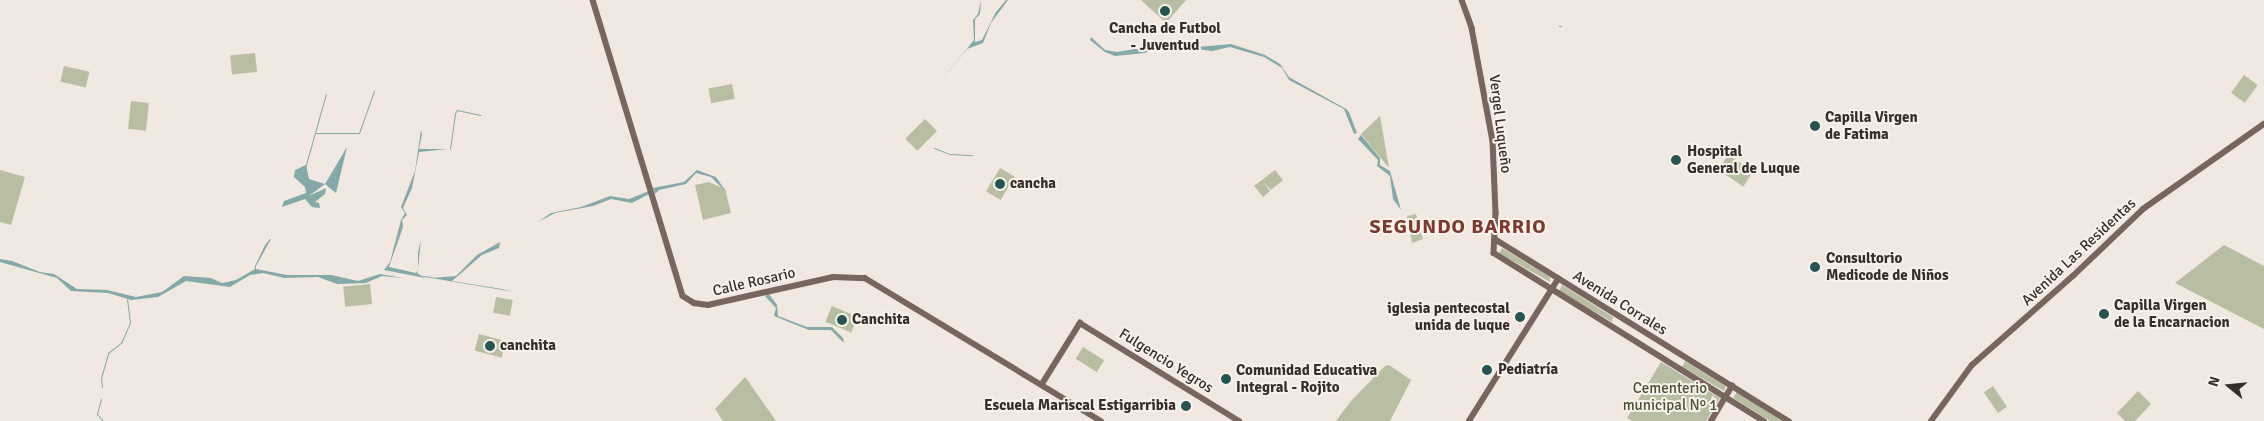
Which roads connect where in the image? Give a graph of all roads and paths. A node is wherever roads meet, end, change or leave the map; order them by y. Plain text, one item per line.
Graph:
1 (593, 0) edge
2 (1462, 0) edge
3 (2264, 124) edge
4 (1495, 240) junction
5 (1494, 254) joint
6 (1558, 278) junction
7 (1551, 289) junction
8 (1042, 384) junction
9 (1732, 386) junction
10 (1726, 397) junction
11 (1101, 421) edge
12 (1239, 421) edge
13 (1469, 421) edge
14 (1711, 421) edge
15 (1764, 421) edge
16 (1789, 421) edge
17 (1931, 421) edge

1 - 8 main road, Calle Rosario
2 - 4 main road, Vergel Luqueño
3 - 17 main road, Avenida Las Residentas
4 - 5 main road, Vergel Luqueño
4 - 6 main road, Avenida Corrales
5 - 7 main road, Avenida Corrales
6 - 7 main road
6 - 9 main road, Avenida Corrales
7 - 10 main road, Avenida Corrales
7 - 13 main road
8 - 11 main road, Calle Rosario
8 - 12 main road, Fulgencio Yegros
9 - 10 main road
9 - 16 main road, Avenida Corrales
10 - 14 main road
10 - 15 main road, Avenida Corrales

